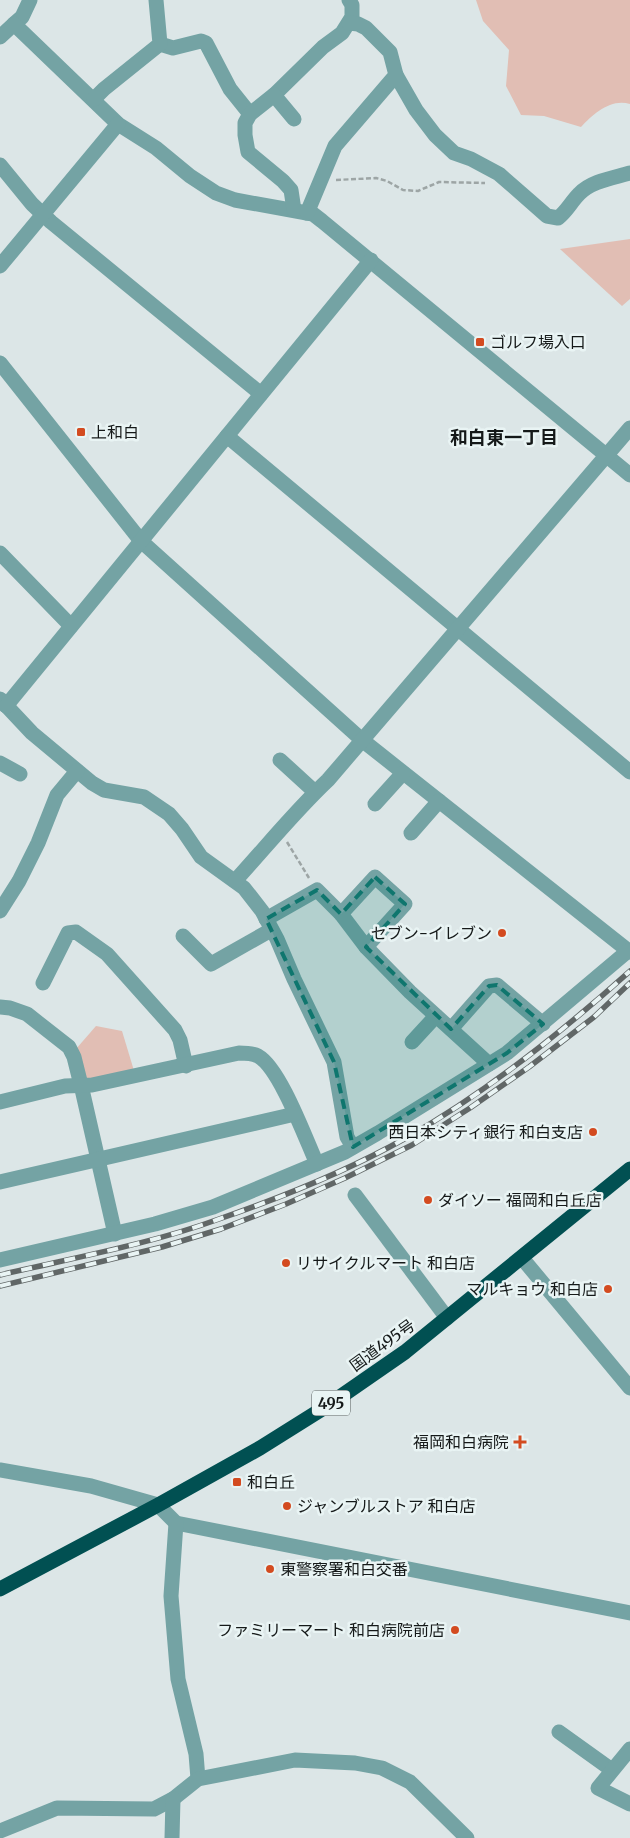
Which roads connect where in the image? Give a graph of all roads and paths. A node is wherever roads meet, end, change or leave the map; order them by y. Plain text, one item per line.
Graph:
1 (30, 0) edge
2 (156, 0) edge
3 (349, 0) edge
4 (349, 23) junction
5 (14, 24) junction
6 (0, 36) edge
7 (160, 44) junction
8 (396, 76) junction
9 (274, 95) junction
10 (94, 100) junction
11 (250, 114) junction
12 (294, 119) dead end
13 (118, 124) junction
14 (0, 165) edge
15 (630, 173) edge
16 (499, 174) junction
17 (321, 178) junction
18 (300, 211) junction
19 (44, 214) junction
20 (370, 260) junction
21 (0, 266) edge
22 (0, 363) edge
23 (261, 394) junction
24 (630, 428) edge
25 (227, 436) junction
26 (607, 456) junction
27 (630, 475) edge
28 (141, 541) junction
29 (0, 553) edge
30 (71, 626) junction
31 (458, 628) junction
32 (3, 703) edge
33 (362, 740) junction
34 (280, 760) dead end
35 (0, 763) edge
36 (77, 771) junction
37 (630, 772) edge
38 (403, 773) junction
39 (20, 774) dead end
40 (315, 792) junction
41 (439, 801) junction
42 (375, 804) dead end
43 (280, 831) junction
44 (411, 833) dead end
45 (235, 881) junction
46 (317, 890) junction
47 (0, 911) edge
48 (341, 914) junction
49 (269, 925) junction
50 (183, 936) dead end
51 (366, 947) junction
52 (629, 952) edge
53 (43, 983) dead end
54 (0, 1007) edge
55 (436, 1016) junction
56 (543, 1024) junction
57 (451, 1029) junction
58 (412, 1042) dead end
59 (489, 1064) junction
60 (186, 1066) junction
61 (81, 1085) junction
62 (0, 1102) edge
63 (295, 1114) junction
64 (353, 1147) junction
65 (98, 1160) junction
66 (317, 1164) junction
67 (630, 1169) edge
68 (0, 1182) edge
69 (355, 1195) dead end
70 (115, 1234) junction
71 (522, 1258) junction
72 (0, 1260) edge
73 (447, 1318) junction
74 (630, 1388) edge
75 (0, 1470) edge
76 (158, 1505) junction
77 (176, 1523) junction
78 (0, 1589) edge
79 (630, 1613) edge
80 (559, 1732) dead end
81 (630, 1749) edge
82 (612, 1770) junction
83 (198, 1779) junction
84 (173, 1799) junction
85 (630, 1804) edge
86 (0, 1831) edge
87 (172, 1838) edge
88 (467, 1838) edge

1 - 5 street
2 - 7 street
3 - 4 street
4 - 8 street
4 - 9 street
5 - 6 street
5 - 10 street
7 - 10 street
7 - 11 street
8 - 16 street
8 - 17 street
9 - 11 street
9 - 12 street
10 - 13 street
11 - 18 street
13 - 18 street
13 - 19 street
14 - 19 street
15 - 16 street
16 - 17 path
17 - 18 street
18 - 20 street
19 - 21 street
19 - 23 street
20 - 23 street
20 - 26 street
22 - 28 street
23 - 25 street
24 - 26 street
25 - 28 street
25 - 31 street
26 - 27 street
26 - 31 street
28 - 30 street
28 - 33 street
29 - 30 street
30 - 32 street
31 - 33 street
31 - 37 street
32 - 36 street
33 - 38 street
33 - 40 street
34 - 40 street
35 - 39 street
36 - 45 street
36 - 47 street
38 - 41 street
38 - 42 street
40 - 43 street
41 - 44 street
41 - 52 street
43 - 45 street
43 - 46 path
45 - 49 street
46 - 48 street
46 - 49 street
48 - 51 street
48 - 51 street
49 - 50 street
49 - 64 street
51 - 55 street
52 - 56 street
53 - 60 street
54 - 61 street
55 - 57 street
55 - 58 street
56 - 57 street
56 - 59 street
57 - 59 street
59 - 64 street
60 - 61 street
60 - 63 street
61 - 62 street
61 - 65 street
63 - 65 street
63 - 66 street
64 - 66 street
65 - 68 street
65 - 70 street
66 - 70 street
67 - 71 highway, 国道495号 / 495
69 - 73 street
70 - 72 street
71 - 73 highway, 国道495号 / 495
71 - 74 street
73 - 76 highway, 国道495号 / 495
75 - 76 street
76 - 77 street
76 - 78 highway, 国道495号 / 495
77 - 79 street
77 - 83 street
80 - 82 street
81 - 82 street
82 - 85 street
83 - 84 street
83 - 88 street
84 - 86 street
84 - 87 street

